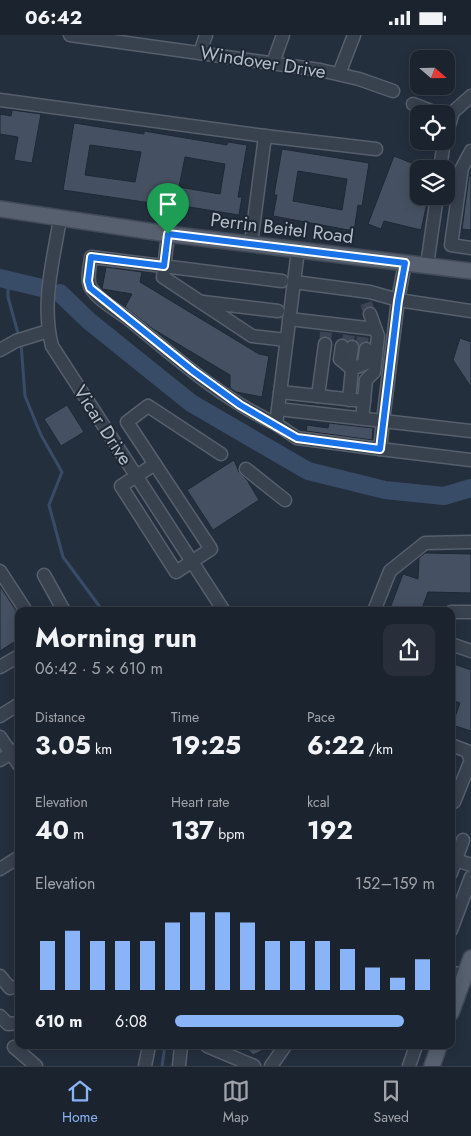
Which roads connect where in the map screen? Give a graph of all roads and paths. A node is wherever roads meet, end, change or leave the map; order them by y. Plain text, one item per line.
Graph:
1 (70, 35) edge
2 (206, 35) edge
3 (283, 35) edge
4 (354, 35) edge
5 (200, 53) junction
6 (273, 63) junction
7 (339, 74) junction
8 (393, 91) dead end
9 (471, 96) edge
10 (0, 99) edge
11 (455, 110) edge
12 (265, 136) junction
13 (376, 149) dead end
14 (471, 151) edge
15 (436, 205) edge
16 (0, 209) edge
17 (60, 219) junction
18 (168, 234) junction
19 (251, 244) junction
20 (471, 248) edge
21 (298, 250) junction
22 (405, 263) junction
23 (428, 265) junction
24 (164, 266) junction
25 (471, 271) edge
26 (288, 281) junction
27 (398, 301) junction
28 (201, 302) junction
29 (366, 303) junction
30 (278, 311) dead end
31 (471, 311) edge
32 (289, 319) junction
33 (48, 331) junction
34 (326, 333) junction
35 (357, 336) junction
36 (286, 340) junction
37 (0, 350) edge
38 (352, 369) junction
39 (280, 392) junction
40 (318, 396) junction
41 (348, 400) junction
42 (364, 401) junction
43 (278, 409) junction
44 (362, 418) junction
45 (383, 421) junction
46 (276, 424) junction
47 (471, 431) edge
48 (380, 449) junction
49 (221, 454) dead end
50 (471, 460) edge
51 (155, 464) junction
52 (246, 469) dead end
53 (136, 477) junction
54 (285, 500) dead end
55 (471, 542) edge
56 (192, 561) junction
57 (0, 571) edge
58 (44, 575) dead end
59 (23, 607) edge
60 (62, 607) edge
61 (221, 607) edge
62 (376, 607) edge
63 (455, 612) edge
64 (471, 612) edge
65 (455, 645) edge
66 (471, 651) edge
67 (15, 658) edge
68 (0, 667) edge
69 (15, 707) edge
70 (0, 716) edge
71 (0, 737) edge
72 (455, 746) edge
73 (15, 750) edge
74 (0, 760) edge
75 (455, 800) edge
76 (465, 839) edge
77 (15, 860) edge
78 (456, 860) joint
79 (471, 865) edge
80 (0, 869) edge
81 (471, 877) edge
82 (455, 919) edge
83 (471, 958) edge
84 (458, 974) edge
85 (0, 976) edge
86 (15, 987) edge
87 (455, 991) edge
88 (0, 1016) edge
89 (15, 1023) edge
90 (16, 1049) edge
91 (148, 1049) edge
92 (181, 1049) edge
93 (214, 1049) edge
94 (282, 1049) edge
95 (415, 1049) edge
96 (438, 1049) edge
97 (36, 1066) edge
98 (145, 1066) edge
99 (179, 1066) edge
100 (254, 1066) edge
101 (271, 1066) edge
102 (409, 1066) edge
103 (432, 1066) edge

1 - 5 street, Windover Drive
2 - 5 street
3 - 6 street
4 - 7 street
5 - 6 street, Windover Drive
6 - 7 street, Windover Drive
7 - 8 street, Windover Drive
9 - 11 street
10 - 12 street
12 - 13 street
12 - 19 street
14 - 20 street
15 - 23 street
16 - 17 main road, Perrin Beitel Road
17 - 18 main road, Perrin Beitel Road
17 - 33 street, Vicar Drive
18 - 19 main road, Perrin Beitel Road
18 - 24 street
19 - 21 main road, Perrin Beitel Road
21 - 22 main road, Perrin Beitel Road
21 - 26 street
22 - 23 main road, Perrin Beitel Road
22 - 27 street
23 - 25 main road, Perrin Beitel Road
24 - 26 street
24 - 28 street
24 - 46 street
26 - 29 street
26 - 32 street
27 - 29 street
27 - 31 street
27 - 45 street
28 - 30 street
28 - 36 street
29 - 35 street
32 - 34 street
32 - 36 street
33 - 37 street
33 - 53 street, Vicar Drive
34 - 35 street
34 - 40 street
35 - 38 street
35 - 38 street
35 - 42 street
36 - 39 street
38 - 41 street
39 - 40 street
39 - 43 street
40 - 41 street
41 - 42 street
42 - 44 street
43 - 44 street
43 - 46 street
44 - 45 street
45 - 47 street
45 - 48 street
46 - 48 street
48 - 50 street
49 - 51 street
51 - 53 street
51 - 56 street
52 - 54 street
53 - 56 street, Vicar Drive
53 - 56 street
55 - 62 street
56 - 61 street, Vicar Drive
57 - 59 street
58 - 60 street
63 - 64 street
65 - 66 street
67 - 68 street
69 - 70 street
71 - 73 street
72 - 75 street
73 - 74 street
76 - 78 street
77 - 80 street
78 - 79 street
81 - 82 street
83 - 84 main road
84 - 87 main road
85 - 86 street
88 - 89 street
90 - 97 street
91 - 98 street
92 - 99 street
93 - 100 street
94 - 101 street
95 - 102 street
96 - 103 main road

